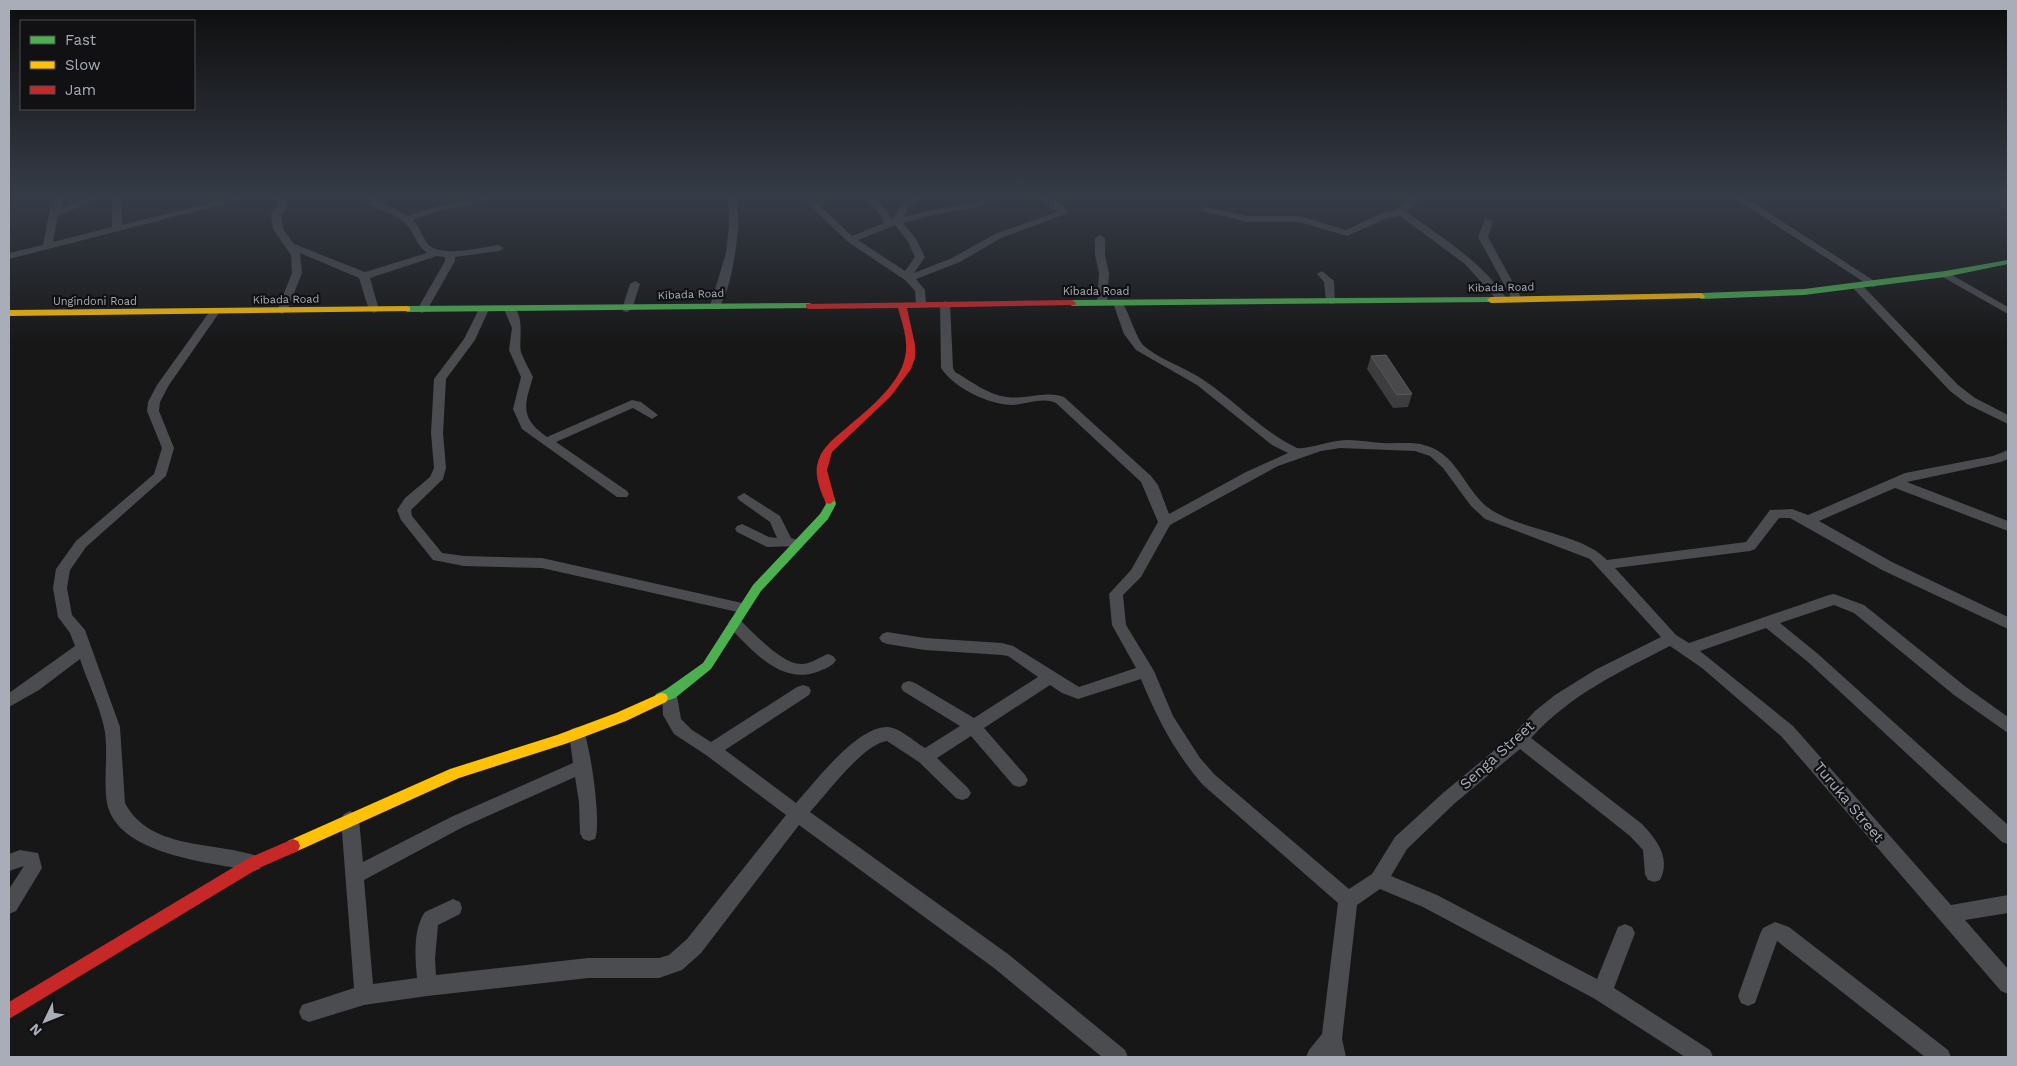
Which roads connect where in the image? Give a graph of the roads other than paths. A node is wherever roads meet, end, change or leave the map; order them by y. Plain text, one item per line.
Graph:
1 (52, 246) edge
2 (292, 246) joint
3 (423, 246) edge
4 (731, 246) edge
5 (860, 246) edge
6 (914, 246) edge
7 (981, 246) edge
8 (1100, 246) edge
9 (1448, 246) edge
10 (1488, 246) edge
11 (1814, 246) edge
12 (47, 247) joint
13 (499, 248) dead end
14 (433, 254) junction
15 (450, 255) junction
16 (9, 256) edge
17 (2008, 262) edge
18 (1322, 274) dead end
19 (1945, 274) junction
20 (364, 276) junction
21 (908, 277) junction
22 (635, 284) dead end
23 (1874, 284) junction
24 (1857, 286) junction
25 (1502, 299) junction
26 (1517, 299) junction
27 (1331, 301) junction
28 (1102, 303) junction
29 (1118, 303) junction
30 (921, 304) junction
31 (945, 304) junction
32 (902, 305) junction
33 (715, 306) junction
34 (509, 309) junction
35 (626, 309) junction
36 (374, 310) junction
37 (422, 310) junction
38 (484, 310) junction
39 (282, 311) junction
40 (2008, 311) edge
41 (9, 313) edge
42 (182, 313) joint
43 (214, 313) junction
44 (652, 415) dead end
45 (2008, 420) edge
46 (546, 442) junction
47 (1298, 453) junction
48 (2008, 454) edge
49 (1893, 482) junction
50 (622, 494) dead end
51 (744, 497) dead end
52 (1807, 520) junction
53 (1165, 522) junction
54 (2008, 526) edge
55 (742, 529) dead end
56 (791, 543) junction
57 (1605, 566) junction
58 (742, 608) junction
59 (1767, 621) junction
60 (2008, 623) edge
61 (734, 624) junction
62 (887, 638) dead end
63 (1671, 639) junction
64 (83, 648) junction
65 (1687, 650) junction
66 (828, 660) dead end
67 (1146, 670) junction
68 (1051, 678) junction
69 (909, 687) dead end
70 (803, 691) dead end
71 (670, 694) junction
72 (9, 701) edge
73 (972, 725) junction
74 (2008, 726) edge
75 (577, 734) junction
76 (1520, 739) junction
77 (712, 750) junction
78 (925, 757) junction
79 (581, 766) junction
80 (1019, 780) dead end
81 (962, 793) dead end
82 (797, 814) junction
83 (350, 819) junction
84 (589, 833) dead end
85 (2008, 836) edge
86 (9, 863) edge
87 (254, 863) junction
88 (1654, 874) dead end
89 (355, 875) junction
90 (1379, 880) junction
91 (1348, 900) junction
92 (2008, 904) edge
93 (9, 905) edge
94 (453, 908) dead end
95 (1946, 914) junction
96 (1625, 933) dead end
97 (2008, 984) edge
98 (427, 986) junction
99 (1602, 992) junction
100 (364, 995) junction
101 (1748, 996) dead end
102 (9, 1011) edge
103 (309, 1012) dead end
104 (1334, 1048) edge
105 (1118, 1057) edge
106 (1316, 1057) edge
107 (1703, 1057) edge
108 (1941, 1057) edge

1 - 12 street
2 - 20 street
2 - 39 street
3 - 14 street
4 - 33 street
5 - 21 street
6 - 21 street
7 - 21 street
8 - 28 street
9 - 25 street
10 - 26 street
11 - 23 street
12 - 16 street
13 - 15 street
14 - 15 street
14 - 20 street
15 - 37 street
17 - 19 main road, Kibada Road
18 - 27 street
19 - 23 main road, Kibada Road
19 - 40 street
20 - 36 street
21 - 30 street
22 - 35 street
23 - 24 main road, Kibada Road
24 - 26 main road, Kibada Road
24 - 45 street
25 - 26 main road, Kibada Road
25 - 27 main road, Kibada Road
27 - 29 main road, Kibada Road
28 - 29 main road, Kibada Road
28 - 31 main road, Kibada Road
29 - 47 street
30 - 31 main road, Kibada Road
30 - 32 main road, Kibada Road
31 - 53 street
32 - 33 main road, Kibada Road
32 - 56 main road
33 - 35 main road, Kibada Road
34 - 35 main road, Kibada Road
34 - 38 main road, Kibada Road
34 - 46 street
36 - 37 main road, Kibada Road
36 - 39 main road, Kibada Road
37 - 38 main road, Kibada Road
38 - 58 street
39 - 43 main road, Kibada Road
41 - 42 main road, Ungindoni Road
42 - 43 main road, Kibada Road
43 - 64 street
44 - 46 street
46 - 50 street
47 - 53 street
47 - 57 street, Turuka Street
48 - 49 street
49 - 52 street
49 - 54 street
51 - 56 street
52 - 57 street
52 - 60 street
53 - 67 street
55 - 56 street
56 - 58 main road
57 - 63 street, Turuka Street
58 - 61 main road
59 - 65 street
59 - 74 street
59 - 85 street
61 - 66 street
61 - 71 main road
62 - 68 street
63 - 65 street, Turuka Street
63 - 76 street, Senga Street
64 - 72 street
64 - 87 street
65 - 95 street, Turuka Street
67 - 68 street
67 - 91 street
68 - 73 street
69 - 73 street
70 - 77 street
71 - 75 main road
71 - 77 street
73 - 78 street
73 - 80 street
75 - 79 street
75 - 83 main road
76 - 88 street
76 - 90 street, Senga Street
77 - 82 street
78 - 81 street
78 - 82 street
79 - 84 street
79 - 89 street
82 - 98 street
82 - 105 street
83 - 87 main road
83 - 89 street
86 - 93 street
87 - 102 main road
89 - 100 street
90 - 91 street, Senga Street
90 - 99 street
91 - 104 street
92 - 95 street
94 - 98 street
95 - 97 street, Turuka Street
96 - 99 street
98 - 100 street
99 - 107 street
100 - 103 street
101 - 108 street
104 - 106 street

